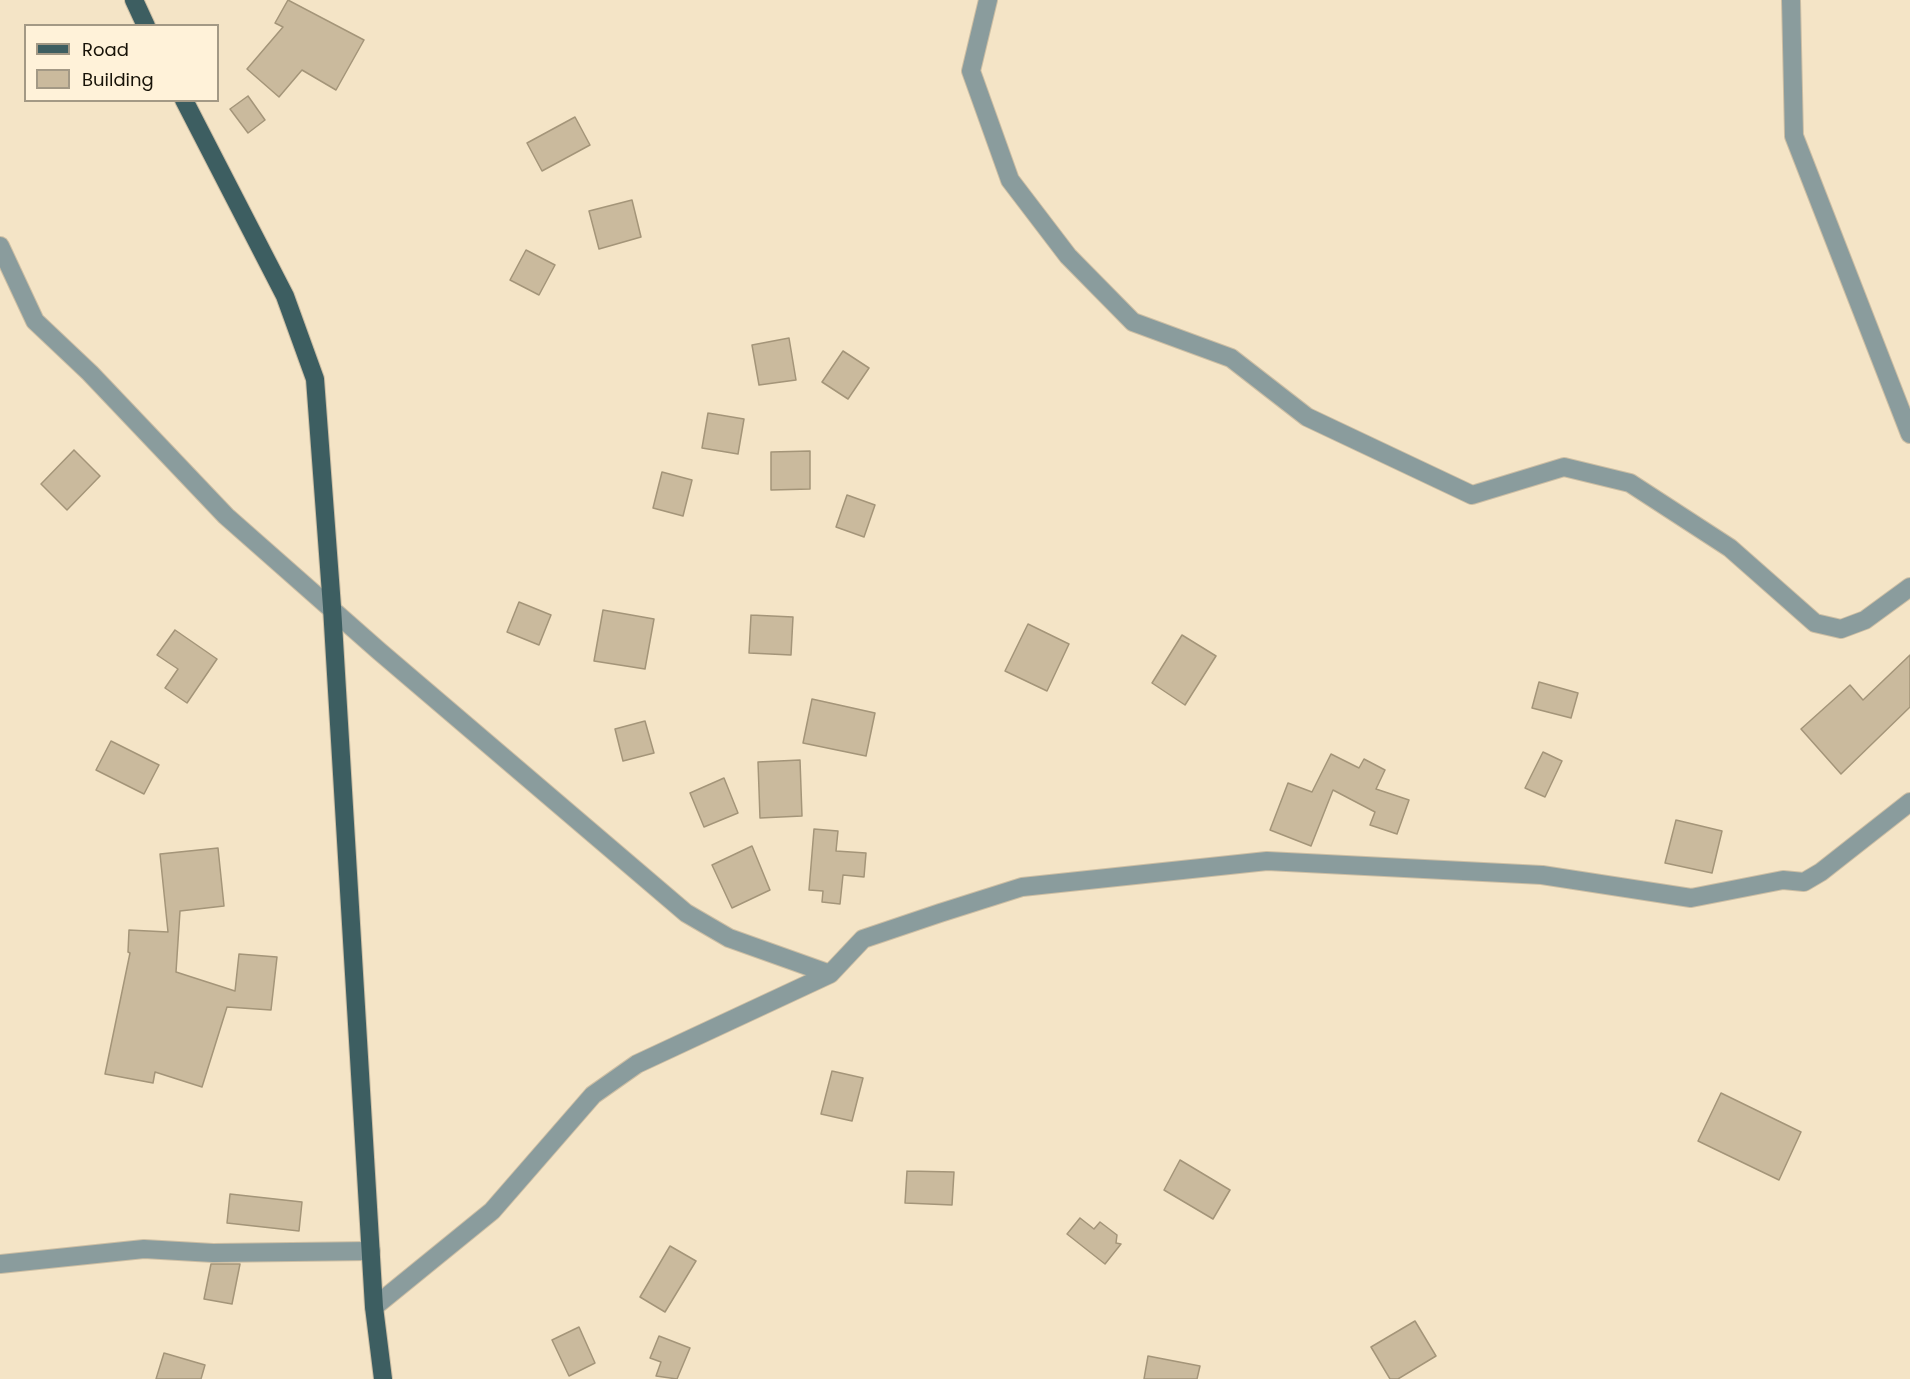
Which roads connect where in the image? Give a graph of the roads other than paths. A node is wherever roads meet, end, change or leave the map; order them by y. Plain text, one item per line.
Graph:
1 (134, 0) edge
2 (988, 0) edge
3 (1791, 0) edge
4 (145, 24) edge
5 (185, 102) edge
6 (0, 246) edge
7 (1910, 434) edge
8 (1910, 587) edge
9 (332, 607) junction
10 (1910, 802) edge
11 (830, 974) junction
12 (371, 1251) junction
13 (0, 1264) edge
14 (374, 1307) junction
15 (383, 1379) edge

1 - 4 main road
2 - 8 street
3 - 7 street
5 - 9 main road
6 - 9 street
9 - 11 street
9 - 12 main road
10 - 11 street
11 - 14 street
12 - 13 street
12 - 14 main road
14 - 15 main road

